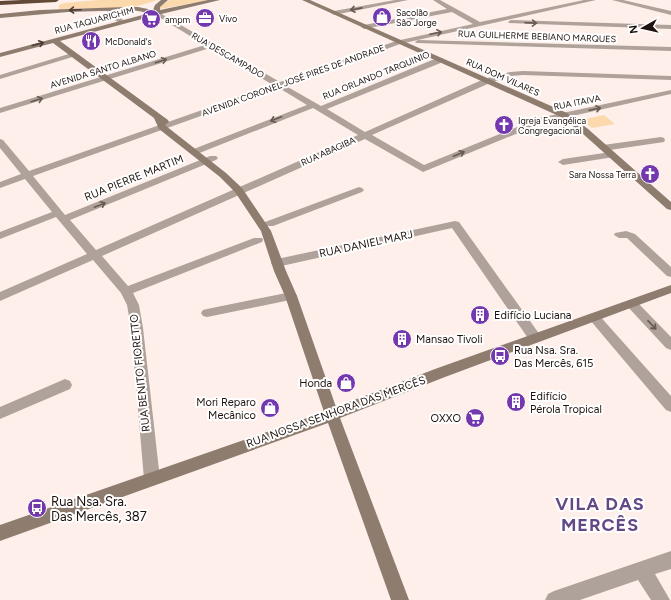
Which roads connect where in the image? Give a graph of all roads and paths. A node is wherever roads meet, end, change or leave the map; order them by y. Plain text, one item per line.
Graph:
1 (56, 0) edge
2 (164, 0) edge
3 (217, 0) edge
4 (305, 0) edge
5 (405, 0) edge
6 (436, 0) edge
7 (593, 0) edge
8 (615, 0) edge
9 (0, 3) edge
10 (128, 9) junction
11 (109, 10) junction
12 (452, 10) junction
13 (671, 12) edge
14 (156, 13) junction
15 (334, 13) junction
16 (0, 16) edge
17 (122, 22) junction
18 (492, 22) junction
19 (478, 24) junction
20 (364, 27) junction
21 (671, 27) edge
22 (54, 40) junction
23 (400, 42) junction
24 (211, 45) junction
25 (671, 49) edge
26 (0, 55) edge
27 (75, 55) junction
28 (440, 60) junction
29 (0, 77) edge
30 (106, 78) junction
31 (671, 78) edge
32 (487, 81) junction
33 (280, 86) junction
34 (671, 92) edge
35 (316, 107) junction
36 (0, 111) edge
37 (564, 115) junction
38 (166, 126) junction
39 (364, 135) junction
40 (661, 140) dead end
41 (0, 142) edge
42 (603, 148) junction
43 (197, 150) junction
44 (611, 155) junction
45 (210, 160) junction
46 (563, 162) dead end
47 (423, 169) joint
48 (28, 175) junction
49 (0, 185) edge
50 (243, 188) junction
51 (359, 190) dead end
52 (671, 207) edge
53 (61, 216) junction
54 (269, 224) junction
55 (619, 235) dead end
56 (0, 236) edge
57 (258, 240) dead end
58 (96, 254) junction
59 (280, 262) junction
60 (671, 273) edge
61 (671, 289) edge
62 (126, 291) junction
63 (290, 293) junction
64 (0, 297) edge
65 (632, 304) junction
66 (207, 313) dead end
67 (594, 317) junction
68 (535, 338) junction
69 (671, 345) edge
70 (65, 385) dead end
71 (671, 406) edge
72 (0, 413) edge
73 (332, 414) junction
74 (152, 479) junction
75 (0, 533) edge
76 (671, 560) edge
77 (642, 570) junction
78 (400, 600) edge
79 (554, 600) edge
80 (661, 600) edge

1 - 9 highway
2 - 10 main road
2 - 14 main road
3 - 14 main road, RUA TAQUARICHIM
4 - 15 main road, RUA DOM VILARES
5 -> 15 street
6 - 12 street
7 - 18 street, AVENIDA CORONEL JOSÉ PIRES DE ANDRADE
8 - 13 street
10 - 11 main road
10 - 14 main road
11 -> 16 main road
11 - 17 street
12 - 19 street
12 - 20 street
14 - 17 main road, RUA TAQUARICHIM
14 - 24 street, RUA DESCAMPADO
15 - 20 main road, RUA DOM VILARES
17 - 22 main road, RUA TAQUARICHIM
18 - 19 street, AVENIDA CORONEL JOSÉ PIRES DE ANDRADE
18 -> 21 street
23 -> 19 street, AVENIDA CORONEL JOSÉ PIRES DE ANDRADE
20 - 23 main road, RUA DOM VILARES
26 -> 22 main road, RUA TAQUARICHIM
22 - 27 main road
23 - 25 street, RUA GUILHERME BEBIANO MARQUES
23 - 28 main road, RUA DOM VILARES
23 - 33 street, AVENIDA CORONEL JOSÉ PIRES DE ANDRADE
30 -> 24 street, AVENIDA SANTO ALBANO
24 - 33 street, RUA DESCAMPADO
27 - 29 street
27 - 30 main road
28 - 32 main road, RUA DOM VILARES
28 - 35 street, RUA ORLANDO TARQUINIO
36 -> 30 street, AVENIDA SANTO ALBANO
30 - 38 main road
31 - 32 street, RUA ABAGIBA
32 - 37 main road, RUA DOM VILARES
32 - 39 street, RUA ABAGIBA
33 - 35 street, RUA DESCAMPADO
33 - 38 street, AVENIDA CORONEL JOSÉ PIRES DE ANDRADE
37 -> 34 street, RUA ITAIVA
35 - 39 street, RUA DESCAMPADO
35 -> 43 street, RUA ORLANDO TARQUINIO
37 - 42 main road, RUA DOM VILARES
47 -> 37 street, RUA ITAIVA
38 - 43 main road
38 - 48 street, AVENIDA CORONEL JOSÉ PIRES DE ANDRADE
39 - 47 street, RUA DESCAMPADO
39 - 50 street, RUA ABAGIBA
40 - 42 street
41 - 48 street, RUA BENITO FIORETTO
42 - 44 main road, RUA DOM VILARES
43 - 45 main road
44 - 46 street
44 - 52 main road, RUA DOM VILARES
45 - 50 main road
53 -> 45 street, RUA PIERRE MARTIM
48 - 49 street, AVENIDA CORONEL JOSÉ PIRES DE ANDRADE
48 - 53 street, RUA BENITO FIORETTO
50 - 54 main road
50 - 58 street, RUA ABAGIBA
50 - 59 main road
51 - 54 street
53 - 56 street, RUA PIERRE MARTIM
53 - 58 street, RUA BENITO FIORETTO
54 - 59 main road
55 - 60 street
57 - 62 street
58 - 62 street, RUA BENITO FIORETTO
58 - 64 street, RUA ABAGIBA
59 - 63 main road
59 - 68 street, RUA DANIEL MARJ
61 - 65 main road, RUA NOSSA SENHORA DAS MERCÊS
62 - 74 street, RUA BENITO FIORETTO
63 - 66 street
63 - 73 main road
65 - 67 main road, RUA NOSSA SENHORA DAS MERCÊS
65 -> 69 street
67 - 68 main road, RUA NOSSA SENHORA DAS MERCÊS
67 - 71 street
68 - 73 main road, RUA NOSSA SENHORA DAS MERCÊS
70 - 72 street
73 - 74 main road, RUA NOSSA SENHORA DAS MERCÊS
73 - 78 main road
74 - 75 main road, RUA NOSSA SENHORA DAS MERCÊS
76 - 77 street
77 - 79 street
77 - 80 street

